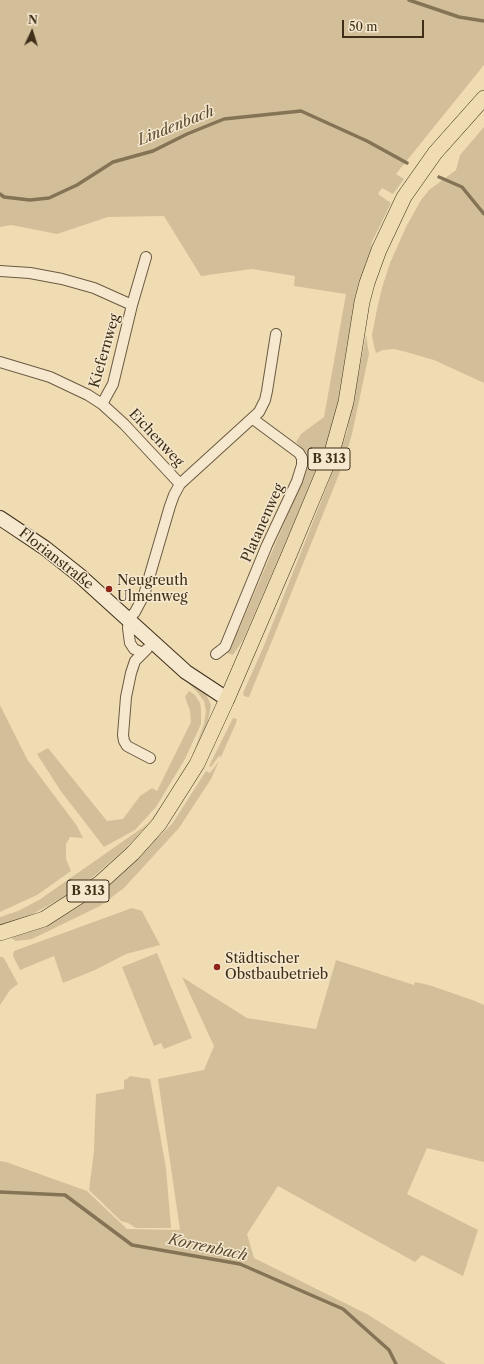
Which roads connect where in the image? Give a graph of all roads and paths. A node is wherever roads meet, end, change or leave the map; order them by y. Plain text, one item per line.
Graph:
1 (484, 98) edge
2 (146, 258) dead end
3 (0, 271) edge
4 (132, 305) junction
5 (276, 334) dead end
6 (0, 362) edge
7 (102, 404) junction
8 (253, 419) junction
9 (180, 484) junction
10 (0, 518) edge
11 (129, 619) junction
12 (154, 642) junction
13 (143, 653) junction
14 (216, 654) dead end
15 (227, 699) junction
16 (150, 758) dead end
17 (0, 933) edge

1 - 15 main road, B 313
2 - 4 street, Kiefernweg
3 - 4 street, Kiefernweg
4 - 7 street, Kiefernweg
5 - 8 street
6 - 7 street, Eichenweg
7 - 9 street, Eichenweg
8 - 9 street
8 - 14 street, Platanenweg
9 - 11 street, Eichenweg
10 - 11 street, Florianstraße
11 - 12 street, Florianstraße
11 - 13 street
12 - 13 street
12 - 15 street, Florianstraße
13 - 16 street
15 - 17 main road, B 313

